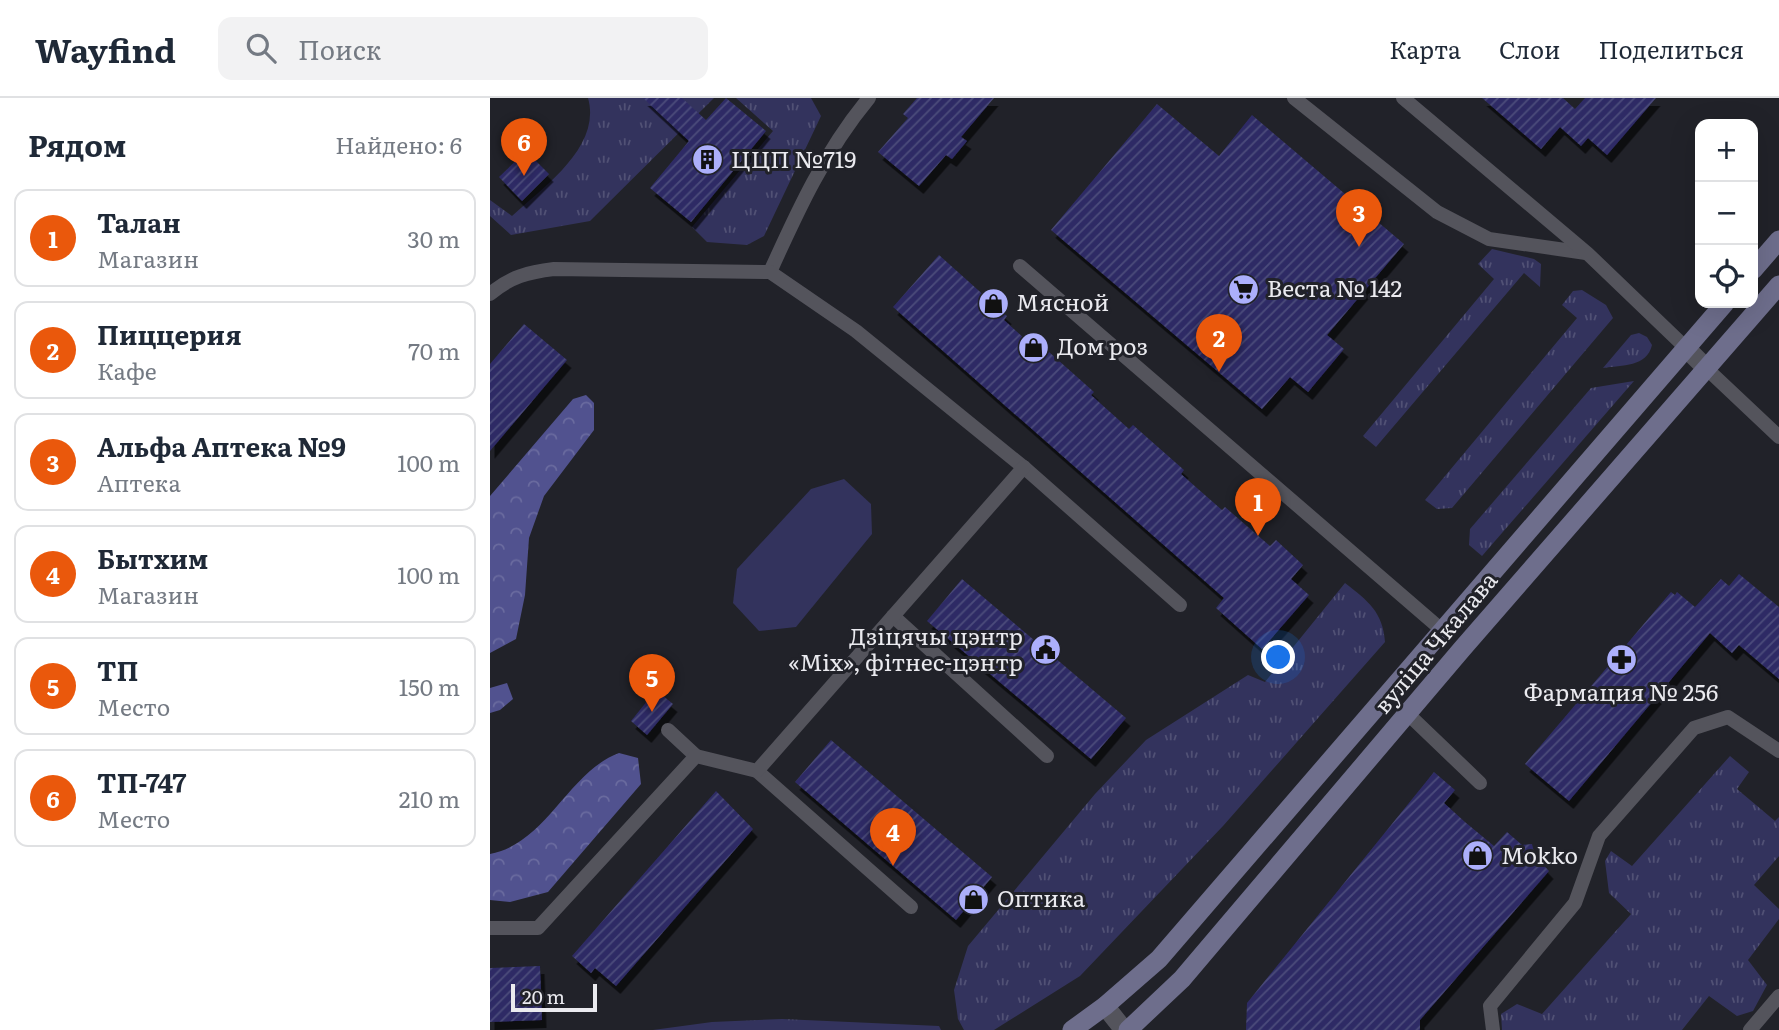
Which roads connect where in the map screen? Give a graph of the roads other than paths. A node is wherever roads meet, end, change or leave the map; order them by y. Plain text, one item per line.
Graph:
1 (869, 98) edge
2 (1294, 98) edge
3 (1403, 98) edge
4 (1779, 240) edge
5 (1587, 253) junction
6 (1758, 264) edge
7 (1020, 266) dead end
8 (771, 272) junction
9 (1779, 285) edge
10 (490, 293) edge
11 (1721, 308) edge
12 (1686, 348) junction
13 (1707, 369) junction
14 (1779, 437) edge
15 (1024, 467) junction
16 (1180, 606) dead end
17 (893, 616) junction
18 (1443, 631) junction
19 (1462, 649) junction
20 (1387, 695) junction
21 (1408, 714) junction
22 (668, 730) dead end
23 (1779, 751) edge
24 (696, 756) junction
25 (1047, 756) dead end
26 (757, 771) junction
27 (1480, 783) dead end
28 (911, 907) dead end
29 (490, 928) edge
30 (1779, 996) edge
31 (1105, 1006) junction
32 (1072, 1030) edge
33 (1126, 1030) edge
34 (1493, 1030) edge
35 (1750, 1030) edge

1 - 8 lane
2 - 5 lane
3 - 5 lane
4 - 6 main road
5 - 12 lane
7 - 18 lane
8 - 10 lane
8 - 15 lane
9 - 13 main road, вуліца Чкалава
11 - 12 main road, вуліца Чкалава
12 - 13 street
12 - 18 main road, вуліца Чкалава
13 - 14 lane
13 - 19 main road, вуліца Чкалава
15 - 16 lane
15 - 17 lane
17 - 25 lane
17 - 26 lane
18 - 19 street
18 - 20 main road, вуліца Чкалава
19 - 21 main road, вуліца Чкалава
20 - 21 street
20 - 31 main road, вуліца Чкалава
21 - 27 lane
21 - 33 main road, вуліца Чкалава
22 - 24 lane
23 - 34 lane
24 - 26 lane
24 - 29 lane
26 - 28 lane
30 - 35 lane
31 - 32 main road, вуліца Чкалава
31 - 33 street

